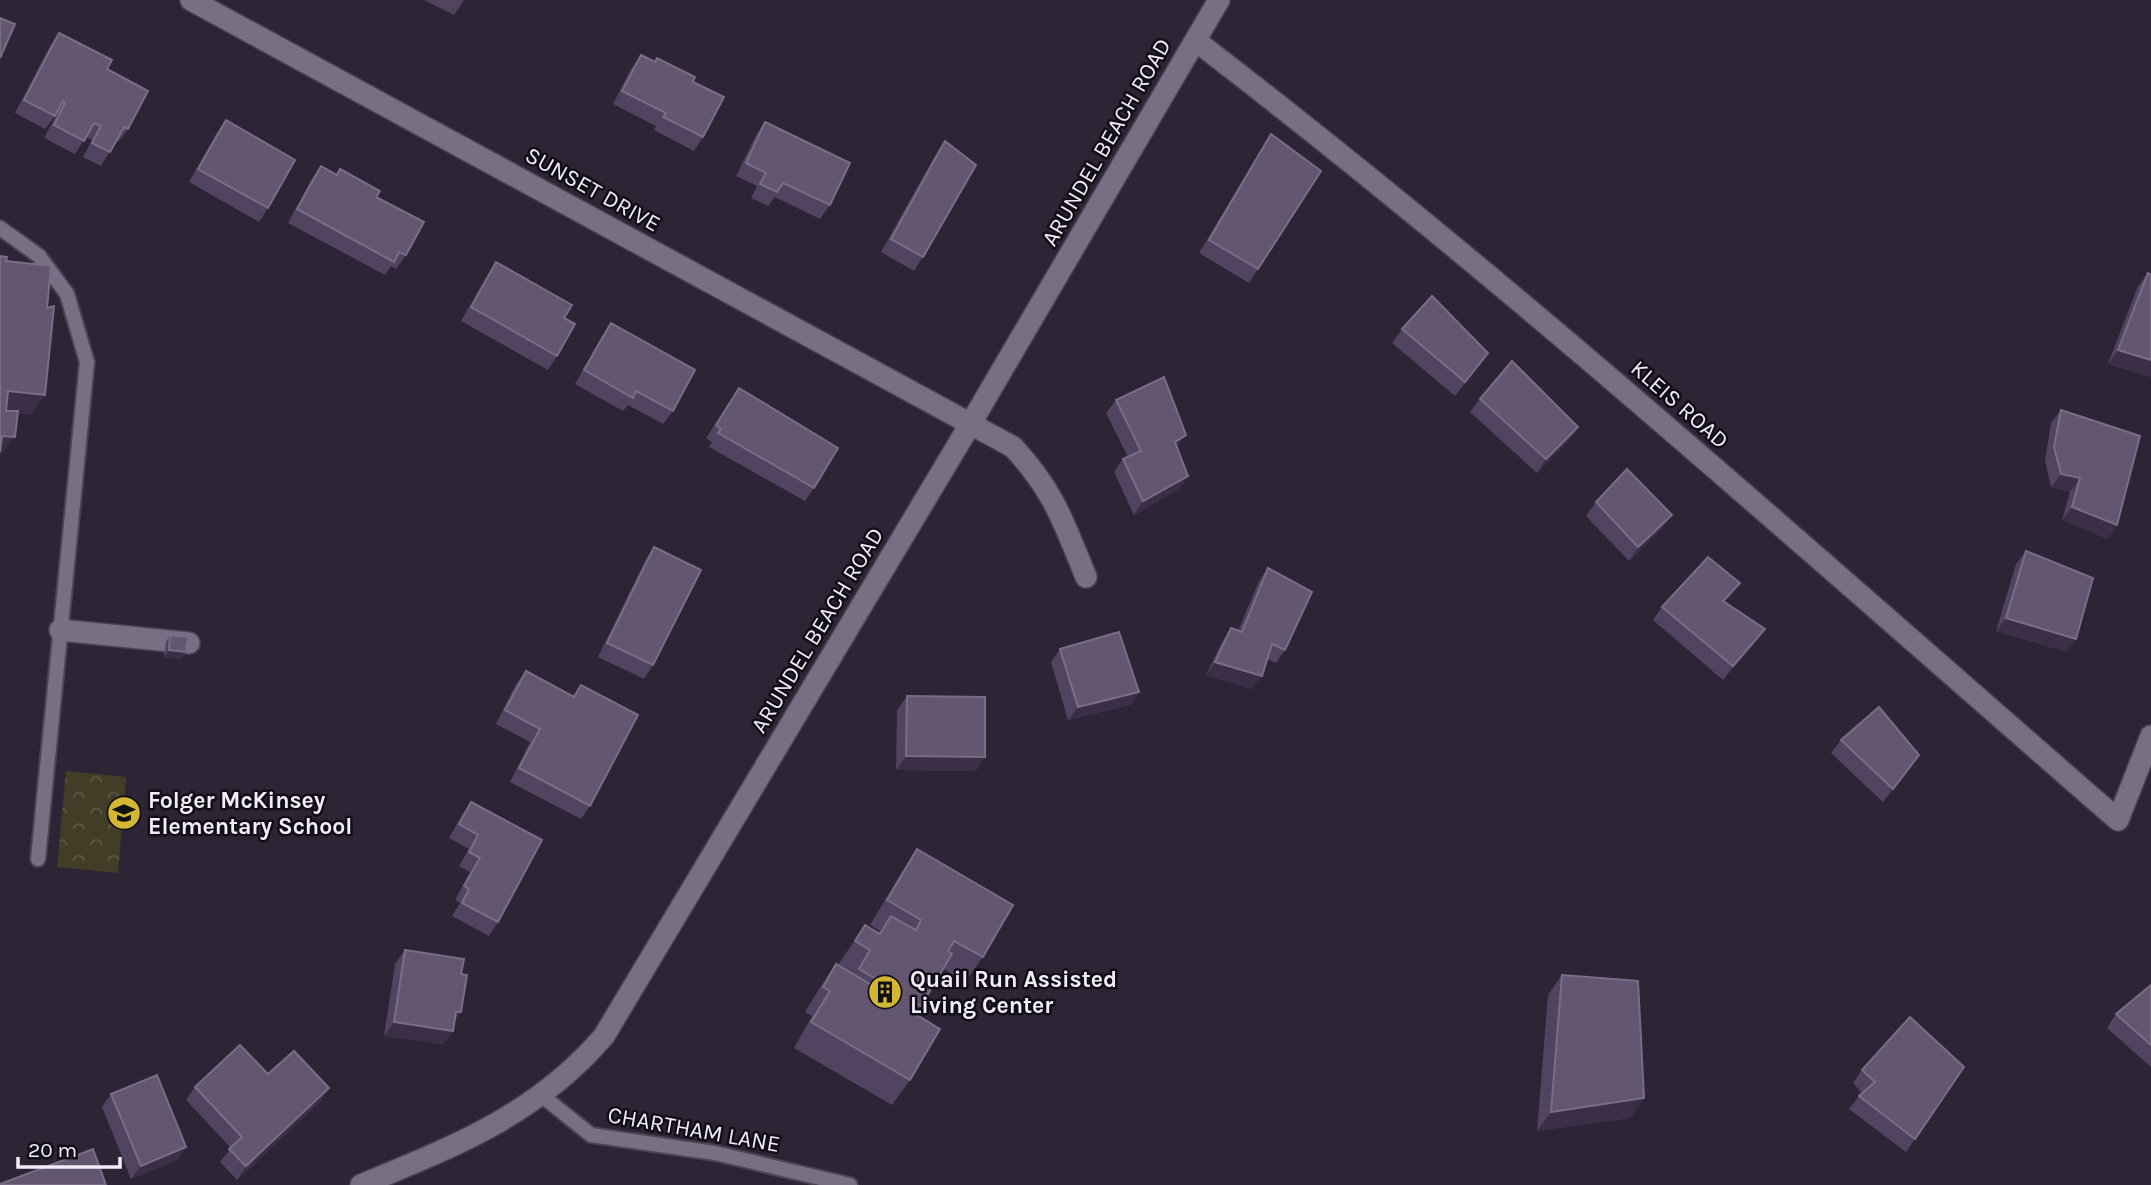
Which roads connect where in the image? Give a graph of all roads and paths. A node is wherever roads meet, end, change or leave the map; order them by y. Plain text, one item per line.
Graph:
1 (191, 0) edge
2 (1219, 0) edge
3 (1196, 41) junction
4 (0, 228) edge
5 (971, 424) junction
6 (1086, 577) dead end
7 (60, 630) junction
8 (189, 642) edge
9 (2151, 736) edge
10 (38, 859) dead end
11 (541, 1095) junction
12 (361, 1185) edge
13 (850, 1185) edge

1 - 5 street, SUNSET DRIVE
2 - 3 street, ARUNDEL BEACH ROAD
3 - 5 street, ARUNDEL BEACH ROAD
3 - 9 street, KLEIS ROAD
4 - 7 lane
5 - 6 street, SUNSET DRIVE
5 - 11 street, ARUNDEL BEACH ROAD
7 - 8 street
7 - 10 lane
11 - 12 street, ARUNDEL BEACH ROAD
11 - 13 lane, CHARTHAM LANE

